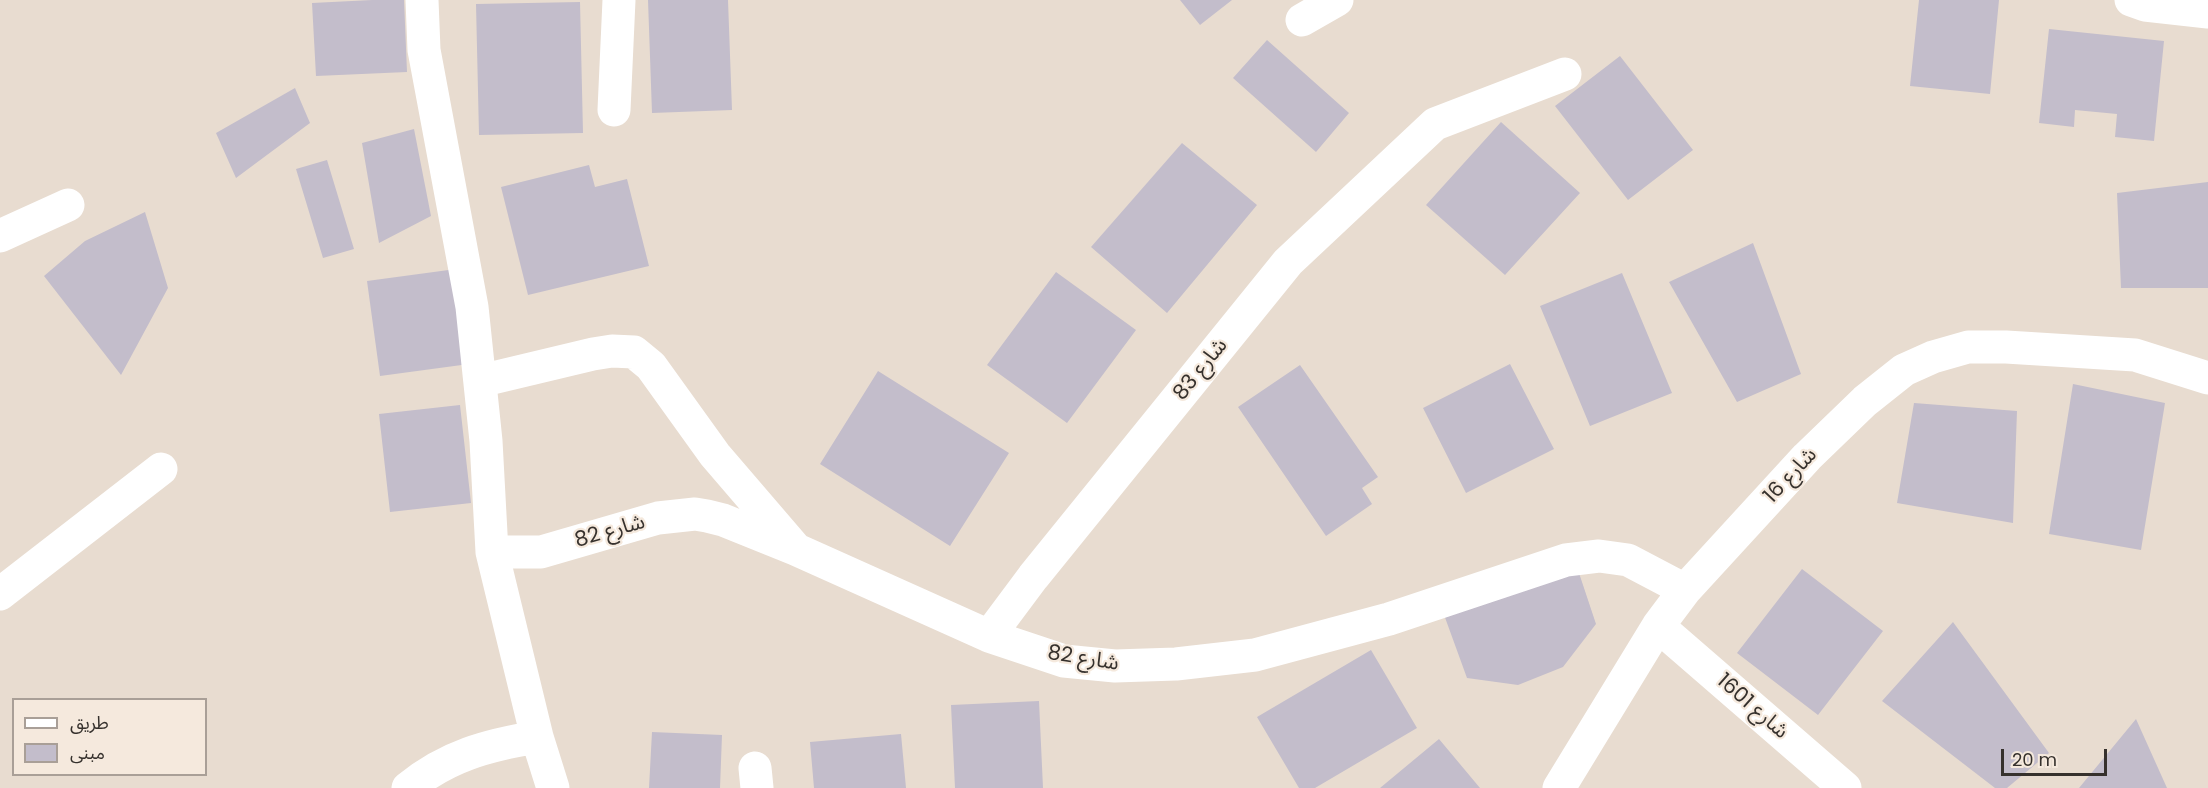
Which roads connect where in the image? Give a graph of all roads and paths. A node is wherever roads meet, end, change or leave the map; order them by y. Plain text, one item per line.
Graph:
1 (422, 0) edge
2 (619, 0) edge
3 (1337, 0) edge
4 (2132, 0) edge
5 (2208, 12) edge
6 (1302, 20) dead end
7 (1564, 74) dead end
8 (614, 110) dead end
9 (68, 205) dead end
10 (0, 236) edge
11 (2208, 378) edge
12 (480, 381) junction
13 (161, 468) dead end
14 (795, 549) junction
15 (492, 552) junction
16 (1685, 590) junction
17 (0, 594) edge
18 (1658, 626) junction
19 (989, 636) junction
20 (537, 736) junction
21 (408, 788) edge
22 (553, 788) edge
23 (1559, 788) edge
24 (1845, 788) edge

1 - 12 street
2 - 8 street
3 - 6 street
4 - 5 street
7 - 19 street, شارع 83
9 - 10 street
11 - 16 street, شارع 16
12 - 14 street
12 - 15 street
13 - 17 street
14 - 15 street, شارع 82
14 - 19 street, شارع 82
15 - 20 street
16 - 18 street, شارع 16
16 - 19 street, شارع 82
18 - 23 street, شارع 16
18 - 24 street, شارع 1601
20 - 21 street
20 - 22 street

